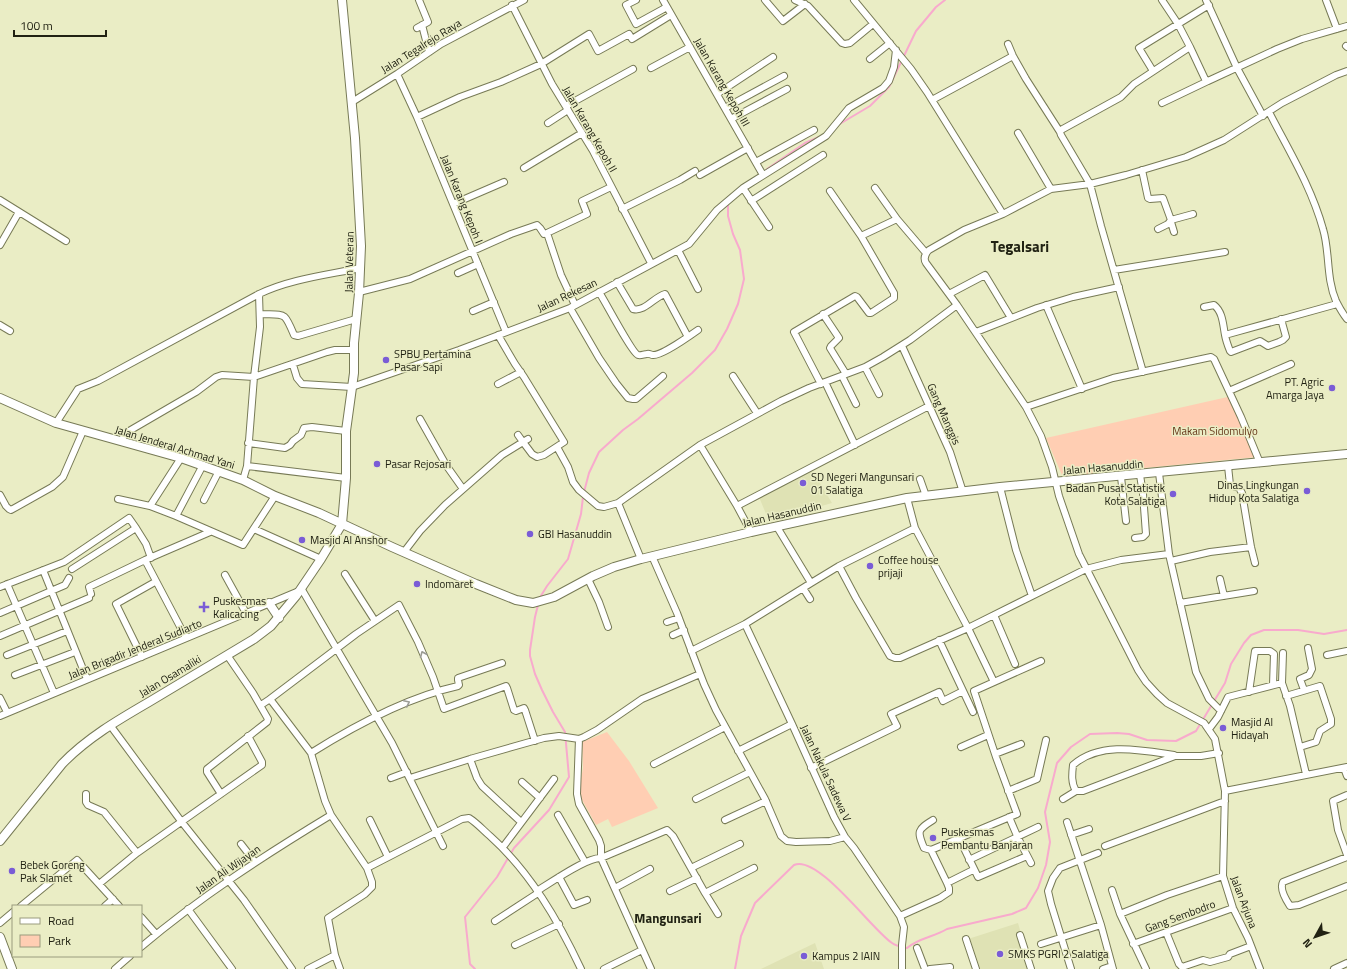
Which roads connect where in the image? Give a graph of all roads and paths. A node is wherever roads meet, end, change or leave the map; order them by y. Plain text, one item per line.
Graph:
1 (342, 0) edge
2 (419, 0) edge
3 (524, 0) edge
4 (636, 0) edge
5 (663, 0) edge
6 (765, 0) edge
7 (795, 0) edge
8 (1162, 0) edge
9 (1326, 0) edge
10 (857, 1) edge
11 (1208, 2) edge
12 (805, 4) junction
13 (512, 5) junction
14 (667, 7) junction
15 (671, 15) junction
16 (873, 24) junction
17 (1178, 24) junction
18 (1347, 26) edge
19 (1337, 29) junction
20 (890, 43) junction
21 (1008, 44) dead end
22 (690, 47) junction
23 (1190, 47) junction
24 (429, 52) junction
25 (898, 52) junction
26 (1013, 56) junction
27 (773, 57) dead end
28 (870, 59) dead end
29 (541, 64) junction
30 (651, 68) dead end
31 (1237, 68) junction
32 (633, 69) dead end
33 (1153, 71) junction
34 (1347, 71) edge
35 (396, 74) junction
36 (784, 76) dead end
37 (1208, 81) junction
38 (787, 89) dead end
39 (717, 94) junction
40 (932, 100) junction
41 (352, 102) junction
42 (1162, 103) dead end
43 (567, 108) junction
44 (725, 108) junction
45 (1269, 112) junction
46 (1263, 116) junction
47 (417, 117) junction
48 (731, 119) junction
49 (548, 123) dead end
50 (814, 130) dead end
51 (1060, 132) junction
52 (582, 133) junction
53 (1018, 133) dead end
54 (748, 148) junction
55 (823, 155) dead end
56 (756, 162) junction
57 (524, 168) dead end
58 (1142, 170) junction
59 (762, 172) junction
60 (504, 182) dead end
61 (1090, 184) junction
62 (611, 187) junction
63 (743, 188) junction
64 (875, 188) dead end
65 (1051, 190) junction
66 (830, 191) dead end
67 (0, 200) edge
68 (751, 201) junction
69 (454, 204) junction
70 (622, 209) junction
71 (19, 212) junction
72 (1003, 214) junction
73 (1193, 214) dead end
74 (897, 219) junction
75 (1171, 221) junction
76 (769, 227) dead end
77 (1158, 229) dead end
78 (1174, 232) dead end
79 (547, 233) junction
80 (862, 236) junction
81 (66, 241) dead end
82 (0, 244) edge
83 (678, 250) junction
84 (472, 251) junction
85 (1225, 252) dead end
86 (926, 253) junction
87 (478, 264) junction
88 (651, 264) junction
89 (360, 268) junction
90 (1114, 270) junction
91 (458, 273) dead end
92 (618, 282) junction
93 (1118, 287) junction
94 (698, 289) dead end
95 (360, 292) junction
96 (599, 292) junction
97 (259, 294) junction
98 (949, 294) junction
99 (494, 302) junction
100 (1338, 304) junction
101 (957, 305) junction
102 (1046, 305) junction
103 (572, 306) junction
104 (1204, 307) dead end
105 (473, 311) dead end
106 (260, 314) junction
107 (823, 314) junction
108 (1011, 318) junction
109 (356, 319) junction
110 (1281, 319) junction
111 (1347, 319) edge
112 (0, 325) edge
113 (698, 330) dead end
114 (10, 331) dead end
115 (506, 332) junction
116 (976, 332) junction
117 (498, 335) junction
118 (1225, 335) junction
119 (688, 337) junction
120 (902, 346) junction
121 (354, 350) junction
122 (1291, 364) dead end
123 (293, 365) junction
124 (865, 367) junction
125 (521, 372) junction
126 (1143, 372) junction
127 (844, 375) junction
128 (663, 376) dead end
129 (733, 376) dead end
130 (254, 377) junction
131 (823, 383) junction
132 (498, 384) dead end
133 (352, 387) junction
134 (1082, 389) junction
135 (1229, 392) junction
136 (879, 394) dead end
137 (1, 400) edge
138 (856, 404) dead end
139 (929, 406) junction
140 (1026, 407) junction
141 (757, 413) junction
142 (420, 420) dead end
143 (56, 423) junction
144 (83, 431) junction
145 (346, 431) junction
146 (518, 436) dead end
147 (526, 440) junction
148 (122, 441) junction
149 (248, 443) junction
150 (700, 445) junction
151 (855, 445) junction
152 (557, 447) junction
153 (1347, 454) edge
154 (181, 458) junction
155 (1260, 463) junction
156 (203, 465) junction
157 (247, 466) junction
158 (1228, 466) junction
159 (219, 471) junction
160 (1159, 473) junction
161 (1140, 474) junction
162 (1120, 476) junction
163 (346, 478) junction
164 (920, 479) dead end
165 (243, 480) junction
166 (1055, 482) junction
167 (1000, 487) junction
168 (464, 489) junction
169 (963, 492) junction
170 (0, 495) edge
171 (275, 496) junction
172 (926, 496) junction
173 (907, 498) junction
174 (118, 499) dead end
175 (204, 500) dead end
176 (618, 503) junction
177 (150, 506) junction
178 (737, 506) junction
179 (176, 516) junction
180 (1126, 521) dead end
181 (342, 524) junction
182 (777, 527) junction
183 (136, 528) junction
184 (254, 528) junction
185 (915, 528) junction
186 (210, 532) junction
187 (751, 532) junction
188 (1135, 538) dead end
189 (1251, 547) junction
190 (404, 552) junction
191 (1169, 554) junction
192 (652, 556) junction
193 (151, 558) junction
194 (321, 559) junction
195 (641, 559) junction
196 (145, 560) junction
197 (1170, 561) junction
198 (1255, 564) dead end
199 (839, 566) junction
200 (72, 569) dead end
201 (1086, 569) junction
202 (43, 570) junction
203 (345, 574) dead end
204 (224, 575) dead end
205 (68, 578) dead end
206 (588, 579) junction
207 (1220, 579) dead end
208 (155, 582) junction
209 (811, 583) junction
210 (7, 584) junction
211 (0, 587) edge
212 (803, 588) junction
213 (300, 589) junction
214 (51, 590) junction
215 (1254, 591) dead end
216 (1032, 596) junction
217 (1224, 596) junction
218 (810, 599) dead end
219 (269, 603) junction
220 (1180, 603) junction
221 (16, 605) junction
222 (59, 610) junction
223 (0, 613) edge
224 (246, 613) junction
225 (994, 615) junction
226 (279, 618) junction
227 (679, 618) junction
228 (375, 621) junction
229 (668, 622) dead end
230 (745, 624) junction
231 (25, 625) junction
232 (608, 627) dead end
233 (968, 628) junction
234 (684, 630) junction
235 (67, 631) junction
236 (673, 635) dead end
237 (0, 636) edge
238 (186, 638) junction
239 (939, 640) junction
240 (33, 645) junction
241 (337, 648) junction
242 (1308, 648) dead end
243 (691, 651) junction
244 (1347, 651) edge
245 (75, 652) junction
246 (1283, 653) dead end
247 (1327, 654) dead end
248 (6, 655) dead end
249 (227, 655) junction
250 (142, 657) junction
251 (1041, 661) dead end
252 (502, 663) dead end
253 (41, 664) junction
254 (1014, 664) dead end
255 (700, 674) junction
256 (15, 675) dead end
257 (87, 679) junction
258 (994, 682) junction
259 (1282, 683) junction
260 (1273, 685) junction
261 (1304, 690) junction
262 (438, 691) junction
263 (963, 691) junction
264 (1249, 692) junction
265 (54, 693) junction
266 (1286, 696) junction
267 (0, 698) edge
268 (270, 699) junction
269 (261, 705) junction
270 (1221, 711) junction
271 (7, 712) junction
272 (973, 712) dead end
273 (0, 716) edge
274 (377, 717) junction
275 (792, 724) junction
276 (110, 725) junction
277 (725, 727) junction
278 (1209, 729) junction
279 (988, 735) junction
280 (248, 736) junction
281 (579, 739) junction
282 (1046, 740) dead end
283 (535, 741) junction
284 (1021, 744) dead end
285 (962, 746) dead end
286 (1300, 748) junction
287 (738, 751) junction
288 (1219, 753) junction
289 (311, 754) junction
290 (995, 754) junction
291 (1175, 756) junction
292 (470, 759) junction
293 (654, 764) dead end
294 (811, 768) junction
295 (1345, 768) edge
296 (750, 772) junction
297 (1306, 774) junction
298 (409, 775) junction
299 (1347, 776) edge
300 (391, 778) dead end
301 (554, 779) dead end
302 (522, 782) dead end
303 (1008, 791) junction
304 (1076, 791) junction
305 (1225, 791) junction
306 (86, 794) dead end
307 (221, 794) junction
308 (1347, 795) edge
309 (540, 798) junction
310 (696, 798) dead end
311 (1063, 799) dead end
312 (766, 801) junction
313 (1225, 801) junction
314 (331, 815) junction
315 (558, 815) dead end
316 (1009, 818) junction
317 (370, 820) dead end
318 (725, 820) dead end
319 (934, 820) dead end
320 (181, 821) junction
321 (521, 822) junction
322 (1067, 822) dead end
323 (1038, 828) dead end
324 (1088, 829) dead end
325 (436, 833) junction
326 (1071, 835) junction
327 (845, 837) junction
328 (959, 838) junction
329 (1018, 838) junction
330 (0, 841) edge
331 (241, 844) dead end
332 (740, 844) dead end
333 (443, 846) dead end
334 (1104, 846) dead end
335 (504, 849) junction
336 (931, 850) junction
337 (137, 853) junction
338 (1098, 853) dead end
339 (1027, 856) junction
340 (1347, 856) edge
341 (388, 857) junction
342 (601, 858) junction
343 (1079, 859) junction
344 (969, 860) junction
345 (255, 862) junction
346 (585, 862) junction
347 (1032, 863) dead end
348 (367, 868) junction
349 (691, 868) junction
350 (754, 868) dead end
351 (650, 869) dead end
352 (973, 870) junction
353 (1223, 876) junction
354 (559, 877) junction
355 (696, 878) junction
356 (228, 881) junction
357 (947, 883) junction
358 (99, 884) junction
359 (1347, 886) edge
360 (615, 888) junction
361 (1112, 890) dead end
362 (670, 891) dead end
363 (537, 892) junction
364 (705, 893) junction
365 (113, 899) junction
366 (587, 900) dead end
367 (22, 905) edge
368 (106, 905) edge
369 (118, 905) edge
370 (1233, 908) junction
371 (188, 909) junction
372 (12, 913) edge
373 (718, 914) dead end
374 (1120, 914) junction
375 (900, 916) junction
376 (142, 918) edge
377 (495, 921) dead end
378 (0, 923) edge
379 (558, 924) junction
380 (1101, 924) junction
381 (1166, 932) junction
382 (156, 934) junction
383 (1020, 935) dead end
384 (0, 937) edge
385 (1062, 938) junction
386 (966, 939) dead end
387 (1041, 944) dead end
388 (1134, 944) junction
389 (516, 945) dead end
390 (142, 946) edge
391 (1251, 946) junction
392 (917, 948) dead end
393 (642, 950) junction
394 (335, 955) junction
395 (129, 957) edge
396 (1347, 963) edge
397 (950, 967) dead end
398 (1113, 968) edge
399 (12, 969) edge
400 (115, 969) edge
401 (232, 969) edge
402 (292, 969) edge
403 (308, 969) edge
404 (340, 969) edge
405 (581, 969) edge
406 (604, 969) edge
407 (651, 969) edge
408 (902, 969) edge
409 (925, 969) edge
410 (930, 969) edge
411 (976, 969) edge
412 (1031, 969) edge
413 (1071, 969) edge
414 (1103, 969) edge
415 (1146, 969) edge
416 (1260, 969) edge
417 (1334, 969) edge

1 - 41 main road, Jalan Veteran
2 - 24 street
3 - 13 street, Jalan Tegalrejo Raya
4 - 14 street
5 - 14 street, Jalan Karang Kepoh III
6 - 12 street
7 - 12 street
8 - 17 street
9 - 19 street
10 - 16 street
11 - 17 street
11 - 31 street
12 - 16 street
13 - 24 street, Jalan Tegalrejo Raya
13 - 29 street, Jalan Karang Kepoh II
14 - 15 street, Jalan Karang Kepoh III
15 - 22 street, Jalan Karang Kepoh III
15 - 29 street
16 - 20 street
17 - 23 street
17 - 33 street
18 - 19 street
19 - 31 street
20 - 25 street
20 - 28 street
21 - 26 street
22 - 30 street
22 - 39 street, Jalan Karang Kepoh III
23 - 33 street
23 - 37 street
24 - 35 street, Jalan Tegalrejo Raya
25 - 40 street
25 - 59 street, Jalan Rekesan
26 - 40 street
26 - 51 street
27 - 39 street
29 - 43 street, Jalan Karang Kepoh II
29 - 47 street
31 - 37 street
31 - 46 street
32 - 43 street
33 - 51 street
34 - 45 street
35 - 41 street, Jalan Tegalrejo Raya
35 - 47 street, Jalan Karang Kepoh I
36 - 44 street
37 - 42 street
38 - 48 street
39 - 44 street, Jalan Karang Kepoh III
40 - 72 street
41 - 89 main road, Jalan Veteran
43 - 49 street
43 - 52 street, Jalan Karang Kepoh II
44 - 48 street, Jalan Karang Kepoh III
45 - 46 street
45 - 100 street
46 - 58 street
47 - 69 street, Jalan Karang Kepoh I
48 - 54 street, Jalan Karang Kepoh III
50 - 56 street
51 - 61 street
52 - 57 street
52 - 62 street, Jalan Karang Kepoh II
53 - 65 street
54 - 56 street, Jalan Karang Kepoh III
54 - 70 street
55 - 68 street
56 - 59 street, Jalan Karang Kepoh III
58 - 61 street
58 - 75 street
59 - 63 street, Jalan Rekesan
60 - 69 street
61 - 65 street
61 - 90 street
62 - 70 street, Jalan Karang Kepoh II
62 - 79 street
63 - 68 street
63 - 83 street, Jalan Rekesan
64 - 74 street
65 - 72 street
66 - 80 street
67 - 71 street
68 - 76 street
69 - 84 street, Jalan Karang Kepoh I
70 - 88 street, Jalan Karang Kepoh II
71 - 81 street
71 - 82 street
72 - 86 street
73 - 75 street
74 - 80 street
74 - 86 street
75 - 77 street
75 - 78 street
79 - 84 street
79 - 103 street
80 - 107 street
83 - 88 street, Jalan Rekesan
83 - 94 street
84 - 87 street, Jalan Karang Kepoh I
84 - 95 street
85 - 90 street
86 - 98 street
87 - 91 street
87 - 99 street, Jalan Karang Kepoh I
88 - 92 street, Jalan Rekesan
89 - 95 main road, Jalan Veteran
89 - 97 street
90 - 93 street
92 - 96 street, Jalan Rekesan
92 - 119 street
93 - 102 street
93 - 126 street
95 - 109 main road, Jalan Veteran
96 - 103 street, Jalan Rekesan
96 - 119 street
97 - 106 street
97 - 143 street
98 - 101 street
98 - 108 street
99 - 105 street
99 - 115 street, Jalan Karang Kepoh I
100 - 110 street
100 - 111 street
101 - 116 street
101 - 120 street
102 - 108 street
102 - 134 street
103 - 115 street, Jalan Rekesan
103 - 128 street
104 - 118 street
106 - 109 street
106 - 130 street
107 - 127 street
107 - 131 street
108 - 116 street
109 - 121 main road, Jalan Veteran
110 - 118 street
110 - 118 street
112 - 114 street
113 - 119 street
115 - 117 street, Jalan Rekesan
116 - 140 street
117 - 125 street
117 - 133 street, Jalan Rekesan
120 - 124 street
120 - 139 street, Gang Manggis
121 - 123 street
121 - 133 main road, Jalan Veteran
122 - 135 street
123 - 130 street
123 - 133 street
124 - 127 street
124 - 136 street
125 - 132 street
125 - 152 street
126 - 134 street
126 - 135 street
127 - 131 street
127 - 138 street
129 - 141 street
130 - 148 street
130 - 149 street
131 - 141 street
131 - 151 street
133 - 145 main road, Jalan Veteran
134 - 140 street
135 - 155 street
137 - 143 main road, Jalan Jenderal Achmad Yani
139 - 151 street
139 - 169 street, Gang Manggis
140 - 166 street
141 - 150 street
142 - 168 street
143 - 144 main road, Jalan Jenderal Achmad Yani
144 - 148 main road, Jalan Jenderal Achmad Yani
144 - 170 street
145 - 149 street
145 - 163 main road, Jalan Veteran
146 - 147 street
147 - 152 street
147 - 168 street
148 - 154 main road, Jalan Jenderal Achmad Yani
149 - 157 street
150 - 176 street
150 - 178 street
151 - 178 street
152 - 176 street
153 - 155 main road, Jalan Hasanuddin
154 - 156 main road, Jalan Jenderal Achmad Yani
154 - 177 street
155 - 158 main road, Jalan Hasanuddin
156 - 159 main road, Jalan Jenderal Achmad Yani
156 - 179 street
157 - 163 street
157 - 165 street
158 - 160 main road, Jalan Hasanuddin
158 - 189 street
159 - 165 main road, Jalan Jenderal Achmad Yani
159 - 175 street
160 - 161 main road, Jalan Hasanuddin
160 - 191 street
161 - 162 main road, Jalan Hasanuddin
161 - 188 street
162 - 166 main road, Jalan Hasanuddin
162 - 180 street
163 - 181 main road, Jalan Veteran
164 - 172 street
165 - 171 main road, Jalan Jenderal Achmad Yani
166 - 167 main road, Jalan Hasanuddin
166 - 201 street
167 - 169 main road, Jalan Hasanuddin
167 - 216 street
168 - 190 street
169 - 172 main road, Jalan Hasanuddin
171 - 181 main road, Jalan Jenderal Achmad Yani
171 - 184 street
172 - 173 main road, Jalan Hasanuddin
173 - 182 main road, Jalan Hasanuddin
173 - 185 street
174 - 177 street
176 - 195 street
177 - 179 street
178 - 187 street
179 - 186 street
181 - 190 main road, Jalan Hasanuddin
181 - 194 main road, Jalan Osamaliki
182 - 187 main road, Jalan Hasanuddin
182 - 209 street
183 - 193 street
183 - 200 street
183 - 202 street
184 - 186 street
184 - 194 street
185 - 199 street
185 - 233 street
186 - 193 street
187 - 192 main road, Jalan Hasanuddin
189 - 197 street
189 - 198 street
190 - 206 main road, Jalan Hasanuddin
191 - 197 street
191 - 201 street
192 - 195 main road, Jalan Hasanuddin
192 - 227 street
193 - 196 street
194 - 213 main road, Jalan Osamaliki
195 - 206 main road, Jalan Hasanuddin
196 - 208 street
196 - 222 street
197 - 220 street
199 - 209 street
199 - 239 street
201 - 216 street
201 - 278 street
202 - 210 street
202 - 214 street
203 - 228 street
204 - 224 street
205 - 214 street
206 - 232 street
207 - 217 street
208 - 238 street
208 - 250 street
209 - 212 street
210 - 211 street
210 - 221 street
212 - 218 street
212 - 230 street
213 - 219 street, Jalan Brigadir Jenderal Sudiarto
213 - 226 main road, Jalan Osamaliki
213 - 241 street
214 - 221 street
214 - 222 street
215 - 217 street
216 - 225 street
217 - 220 street
219 - 224 street, Jalan Brigadir Jenderal Sudiarto
219 - 226 main road
220 - 270 street
221 - 223 street
221 - 231 street
222 - 231 street
222 - 235 street
224 - 238 street, Jalan Brigadir Jenderal Sudiarto
225 - 233 street
225 - 254 street
226 - 249 main road, Jalan Osamaliki
227 - 229 street
227 - 234 street
228 - 241 street
262 -> 228 street
230 - 243 street
230 - 275 street, Jalan Nakula Sadewa V
231 - 237 street
231 - 240 street
233 - 239 street
233 - 258 street
234 - 236 street
234 - 243 street
235 - 240 street
235 - 245 street
238 - 250 street, Jalan Brigadir Jenderal Sudiarto
239 - 263 street
240 - 248 street
240 - 253 street
241 - 268 street
241 - 274 street
242 - 261 street
243 - 255 street
244 - 247 street
245 - 253 street
245 - 257 street
246 - 259 street
249 - 269 street
249 - 276 main road, Jalan Osamaliki
250 - 257 street, Jalan Brigadir Jenderal Sudiarto
251 - 258 street
252 - 262 street
253 - 256 street
253 - 265 street
255 - 277 street
255 - 281 street
257 - 265 street, Jalan Brigadir Jenderal Sudiarto
258 - 279 street
259 - 260 street
259 - 266 street
260 - 264 street
260 - 264 street
261 - 266 street
261 - 286 street
274 -> 262 street
262 - 283 street
263 - 272 street
263 - 294 street
264 - 270 street
265 - 271 street, Jalan Brigadir Jenderal Sudiarto
266 - 286 street
267 - 271 street
268 - 269 street
268 - 289 street
269 - 280 street
270 - 278 street
271 - 273 street, Jalan Brigadir Jenderal Sudiarto
274 - 289 street
274 - 298 street
275 - 287 street
275 - 294 street, Jalan Nakula Sadewa V
276 - 320 street
276 - 330 main road, Jalan Osamaliki
277 - 287 street
277 - 293 street
278 - 288 street, Jalan Arjuna
279 - 285 street
279 - 290 street
280 - 307 street
280 - 307 street
281 - 283 street
281 - 342 street
282 - 303 street
283 - 292 street
284 - 290 street
286 - 297 street
287 - 296 street
288 - 291 street
288 - 305 street, Jalan Arjuna
289 - 314 street
290 - 303 street
291 - 304 street
291 - 304 street
292 - 298 street
292 - 321 street
294 - 327 street, Jalan Nakula Sadewa V
295 - 297 street
295 - 299 street
296 - 310 street
296 - 312 street
297 - 305 street
298 - 300 street
298 - 325 street
301 - 309 street
302 - 309 street
303 - 316 street
304 - 311 street
305 - 313 street, Jalan Arjuna
306 - 337 street
307 - 320 street
308 - 340 street
309 - 321 street
312 - 318 street
312 - 327 street
313 - 334 street
313 - 353 street, Jalan Arjuna
314 - 345 street, Jalan Ali Wijayan
314 - 348 street
315 - 346 street
316 - 328 street
316 - 329 street
317 - 341 street
319 - 336 street
320 - 337 street
320 - 356 street
321 - 335 street
322 - 326 street
323 - 329 street
324 - 326 street
325 - 333 street
325 - 335 street
325 - 341 street
326 - 343 street
327 - 375 street, Jalan Nakula Sadewa V
328 - 336 street
328 - 344 street
329 - 339 street
329 - 344 street
331 - 345 street
332 - 349 street
335 - 363 street
336 - 357 street
337 - 358 street
338 - 343 street
339 - 347 street
339 - 352 street
340 - 359 street
341 - 348 street
342 - 346 street
342 - 349 street
342 - 360 street
343 - 380 street
343 - 385 street
344 - 352 street
345 - 356 street, Jalan Ali Wijayan
346 - 354 street
348 - 394 street
349 - 355 street
350 - 364 street
351 - 360 street
352 - 357 street
353 - 370 street, Jalan Arjuna
353 - 374 street
354 - 363 street
354 - 366 street
355 - 362 street
355 - 364 street
356 - 371 street, Jalan Ali Wijayan
356 - 402 street
357 - 375 street
358 - 365 street
358 - 367 street
360 - 393 street
361 - 374 street
363 - 377 street
363 - 379 street
364 - 373 street
365 - 368 street
365 - 369 street
370 - 381 street, Gang Sembodro
370 - 391 street, Jalan Arjuna
371 - 382 street, Jalan Ali Wijayan
371 - 401 street
372 - 378 street
374 - 388 street
375 - 408 street, Jalan Nakula Sadewa V
376 - 382 street
379 - 389 street
379 - 405 street
380 - 385 street
380 - 398 street
381 - 388 street, Gang Sembodro
381 - 391 street
382 - 390 street, Jalan Ali Wijayan
383 - 412 street
384 - 399 main road
385 - 387 street
385 - 413 street
386 - 411 street
388 - 415 street
391 - 416 street, Jalan Arjuna
392 - 409 street
393 - 406 street
393 - 407 street
394 - 403 street
394 - 404 street
395 - 400 street
396 - 417 street
397 - 410 street
398 - 414 street

